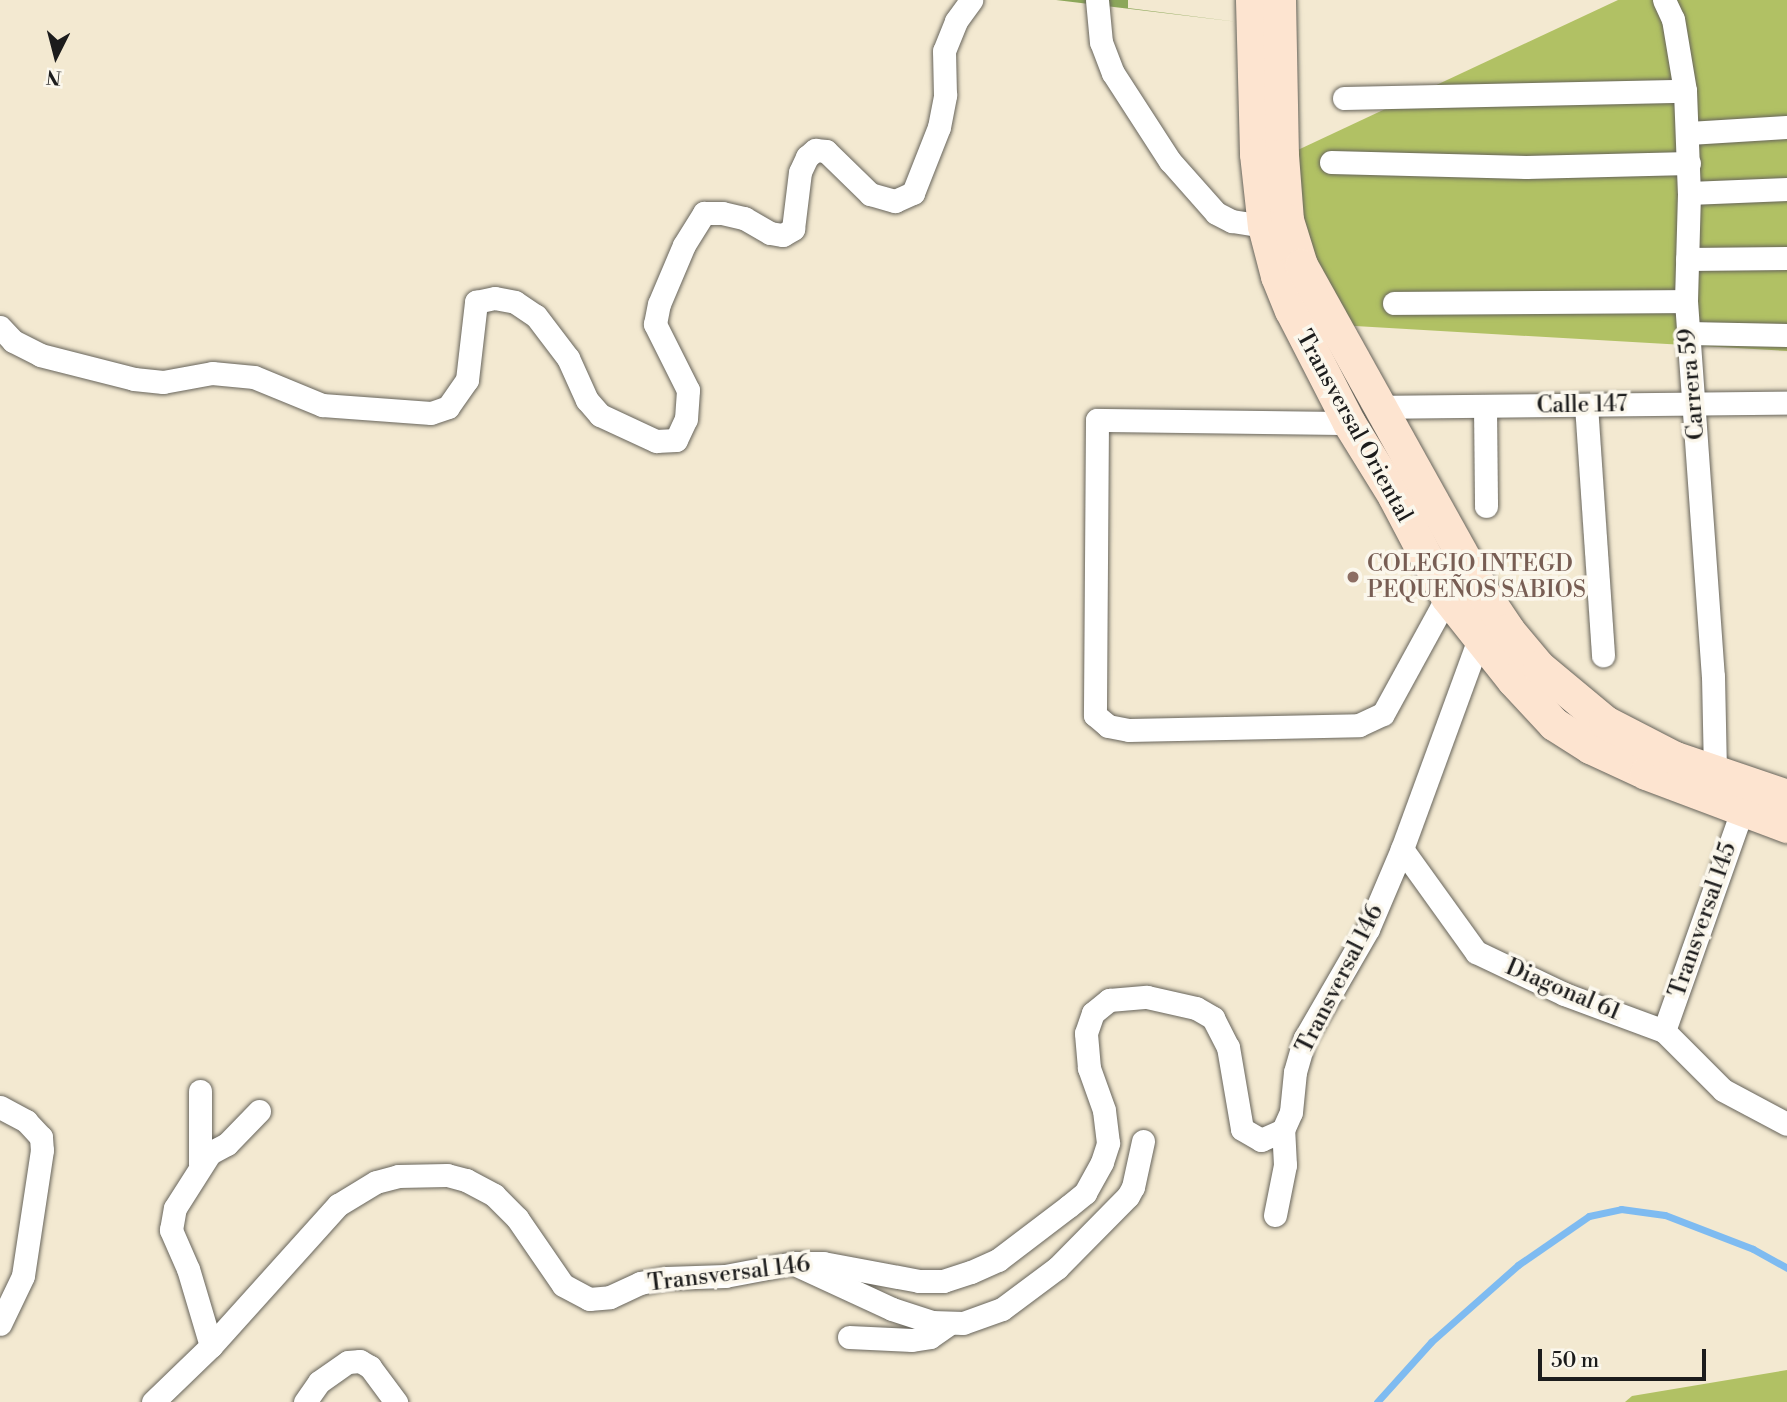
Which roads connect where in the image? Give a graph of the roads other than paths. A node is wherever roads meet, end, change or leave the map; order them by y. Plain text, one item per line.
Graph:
1 (971, 0) edge
2 (1097, 0) edge
3 (1252, 0) edge
4 (1279, 0) edge
5 (1664, 0) edge
6 (1685, 91) junction
7 (1344, 98) dead end
8 (1787, 127) edge
9 (1688, 133) junction
10 (1331, 162) dead end
11 (1689, 163) junction
12 (1787, 189) edge
13 (1689, 193) junction
14 (1264, 226) junction
15 (1787, 258) edge
16 (1687, 259) junction
17 (1686, 301) junction
18 (1394, 303) dead end
19 (0, 327) edge
20 (1688, 333) junction
21 (1787, 335) edge
22 (1787, 403) edge
23 (1695, 404) junction
24 (1586, 405) junction
25 (1485, 406) junction
26 (1378, 407) junction
27 (1349, 423) junction
28 (1486, 506) dead end
29 (1447, 597) junction
30 (1479, 639) junction
31 (1603, 654) dead end
32 (1715, 771) junction
33 (1787, 796) edge
34 (1747, 797) junction
35 (1787, 826) edge
36 (1402, 849) junction
37 (1664, 1031) junction
38 (200, 1091) dead end
39 (0, 1107) edge
40 (259, 1111) dead end
41 (1787, 1124) edge
42 (1283, 1129) junction
43 (1143, 1140) dead end
44 (200, 1164) junction
45 (1275, 1215) dead end
46 (794, 1263) junction
47 (950, 1323) junction
48 (0, 1324) edge
49 (849, 1337) dead end
50 (211, 1346) junction
51 (153, 1402) edge
52 (305, 1402) edge
53 (396, 1402) edge

1 - 19 street
2 - 14 street
3 - 14 main road, Transversal Oriental
4 - 26 main road, Transversal Oriental
5 - 6 street, Carrera 59
6 - 7 street
6 - 9 street, Carrera 59
8 - 9 street
9 - 11 street, Carrera 59
10 - 11 street
11 - 13 street, Carrera 59
12 - 13 street
13 - 16 street, Carrera 59
14 - 27 main road, Transversal Oriental
15 - 16 street
16 - 17 street, Carrera 59
17 - 18 street
17 - 20 street, Carrera 59
20 - 21 street
20 - 23 street, Carrera 59
22 - 23 street, Calle 147
23 - 24 street, Calle 147
23 - 32 street, Carrera 59
24 - 25 street, Calle 147
24 - 31 street
25 - 26 street, Calle 147
25 - 28 street
26 - 32 main road, Transversal Oriental
27 - 29 main road, Transversal Oriental
27 - 29 street
29 - 30 main road, Transversal Oriental
30 - 34 main road, Transversal Oriental
30 - 36 street, Transversal 146
32 - 34 main road, Transversal Oriental
33 - 34 main road, Transversal Oriental
34 - 35 main road, Transversal Oriental
34 - 37 street, Transversal 145
36 - 37 street, Diagonal 61
36 - 42 street, Transversal 146
37 - 41 street, Diagonal 61
38 - 44 street
39 - 48 street
40 - 44 street
42 - 45 street
42 - 46 street, Transversal 146
43 - 47 street
44 - 50 street
46 - 47 street
46 - 50 street, Transversal 146
47 - 49 street
50 - 51 street, Transversal 146
52 - 53 street

